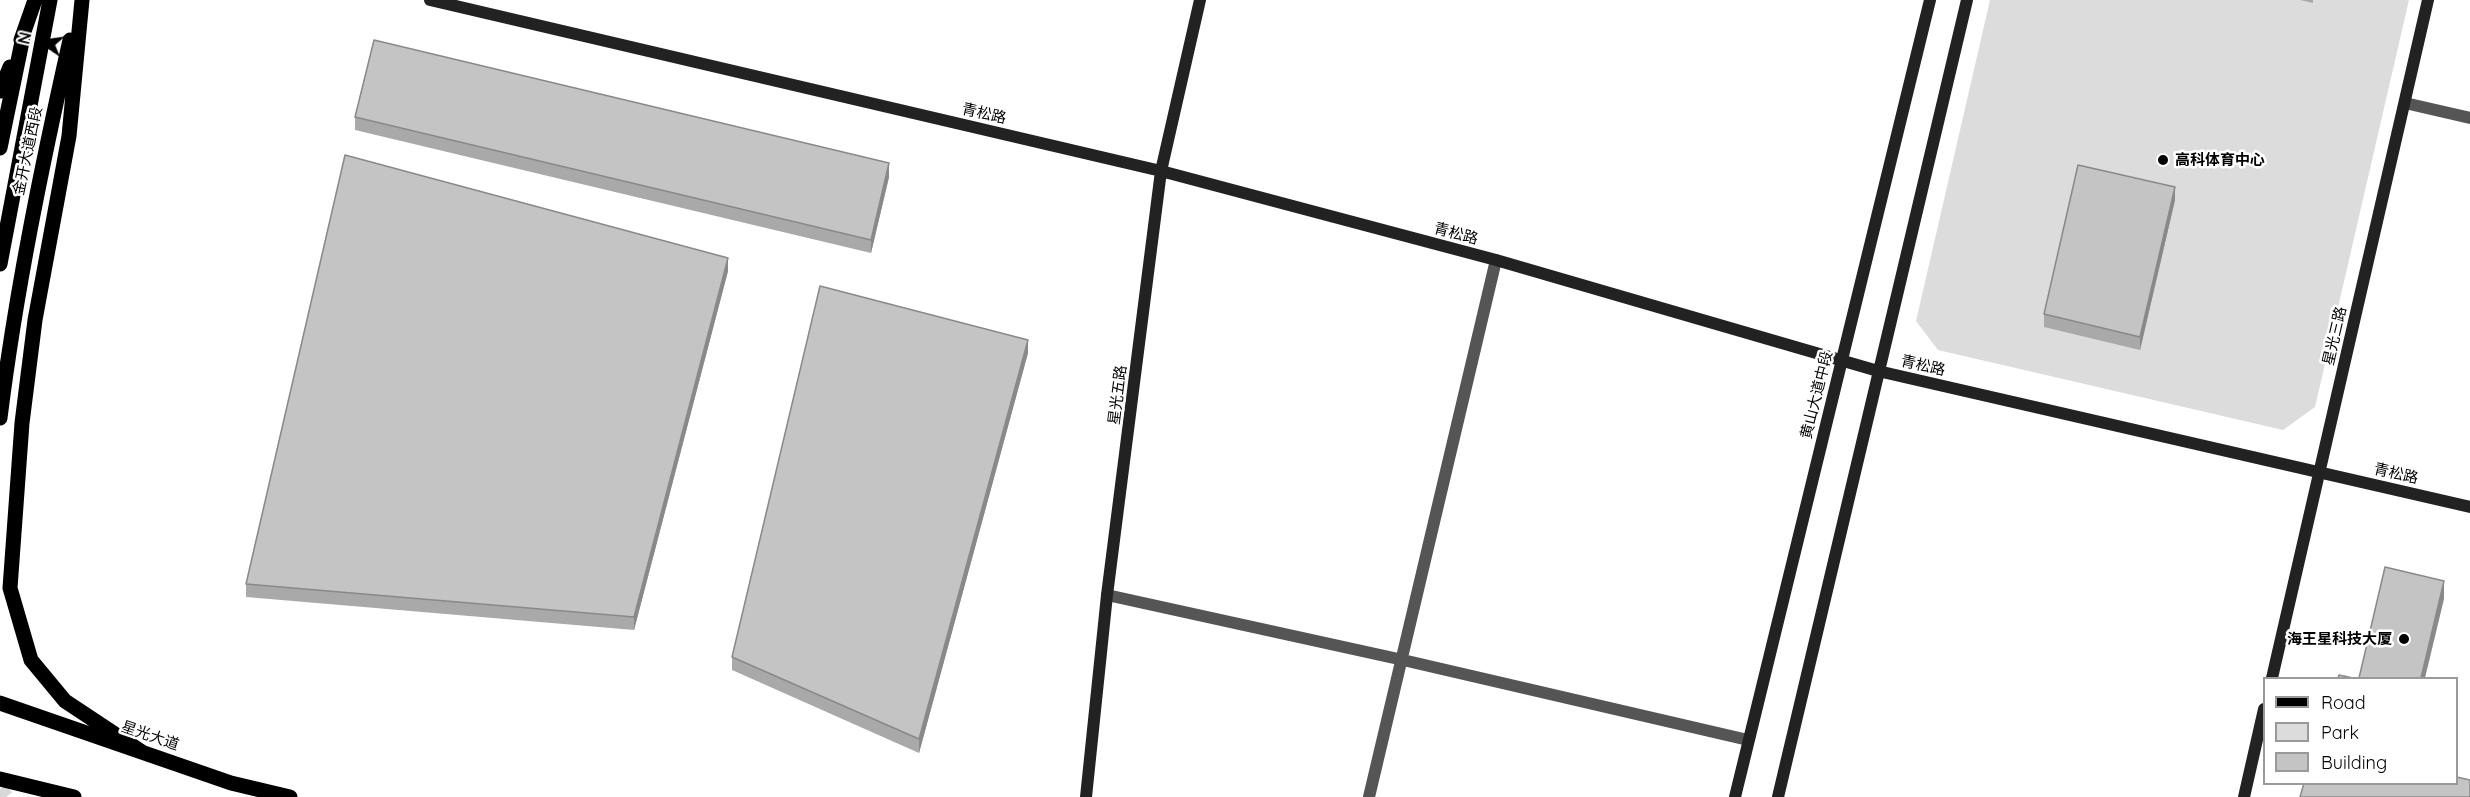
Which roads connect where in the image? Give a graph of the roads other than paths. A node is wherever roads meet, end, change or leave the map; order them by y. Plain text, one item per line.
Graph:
1 (35, 0) edge
2 (50, 0) edge
3 (81, 0) edge
4 (430, 0) edge
5 (1200, 0) edge
6 (1930, 0) edge
7 (1967, 0) edge
8 (2428, 0) edge
9 (24, 32) junction
10 (0, 91) edge
11 (2404, 103) junction
12 (2470, 118) edge
13 (0, 148) edge
14 (1161, 171) junction
15 (1496, 260) junction
16 (0, 264) edge
17 (1841, 362) junction
18 (1878, 371) junction
19 (0, 418) edge
20 (2319, 472) junction
21 (2470, 507) edge
22 (5, 593) edge
23 (1107, 595) junction
24 (1403, 660) junction
25 (2271, 677) edge
26 (0, 703) edge
27 (2263, 717) edge
28 (1748, 740) junction
29 (142, 752) junction
30 (0, 779) edge
31 (74, 797) edge
32 (290, 797) edge
33 (1086, 797) edge
34 (1369, 797) edge
35 (1735, 797) edge
36 (1778, 797) edge
37 (2244, 797) edge

1 - 9 main road
2 - 16 main road, 金开大道西段
3 - 19 main road, 金开大道西段
3 - 22 main road
4 - 14 street, 青松路
5 - 14 street, 星光五路
6 - 17 street, 黄山大道中段
7 - 18 street
8 - 11 street, 星光三路
9 - 10 main road
9 - 13 main road
11 - 12 street
11 - 20 street, 星光三路
14 - 15 street, 青松路
14 - 23 street, 星光五路
15 - 17 street, 青松路
15 - 24 street
17 - 18 street, 青松路
17 - 28 street, 黄山大道中段
18 - 20 street, 青松路
18 - 36 street
20 - 21 street, 青松路
20 - 25 street, 星光三路
22 - 29 main road
23 - 24 street
23 - 33 street, 星光五路
24 - 28 street
24 - 34 street
26 - 29 main road, 星光大道
27 - 37 street
28 - 35 street, 黄山大道中段
29 - 32 main road, 星光大道
30 - 31 main road

